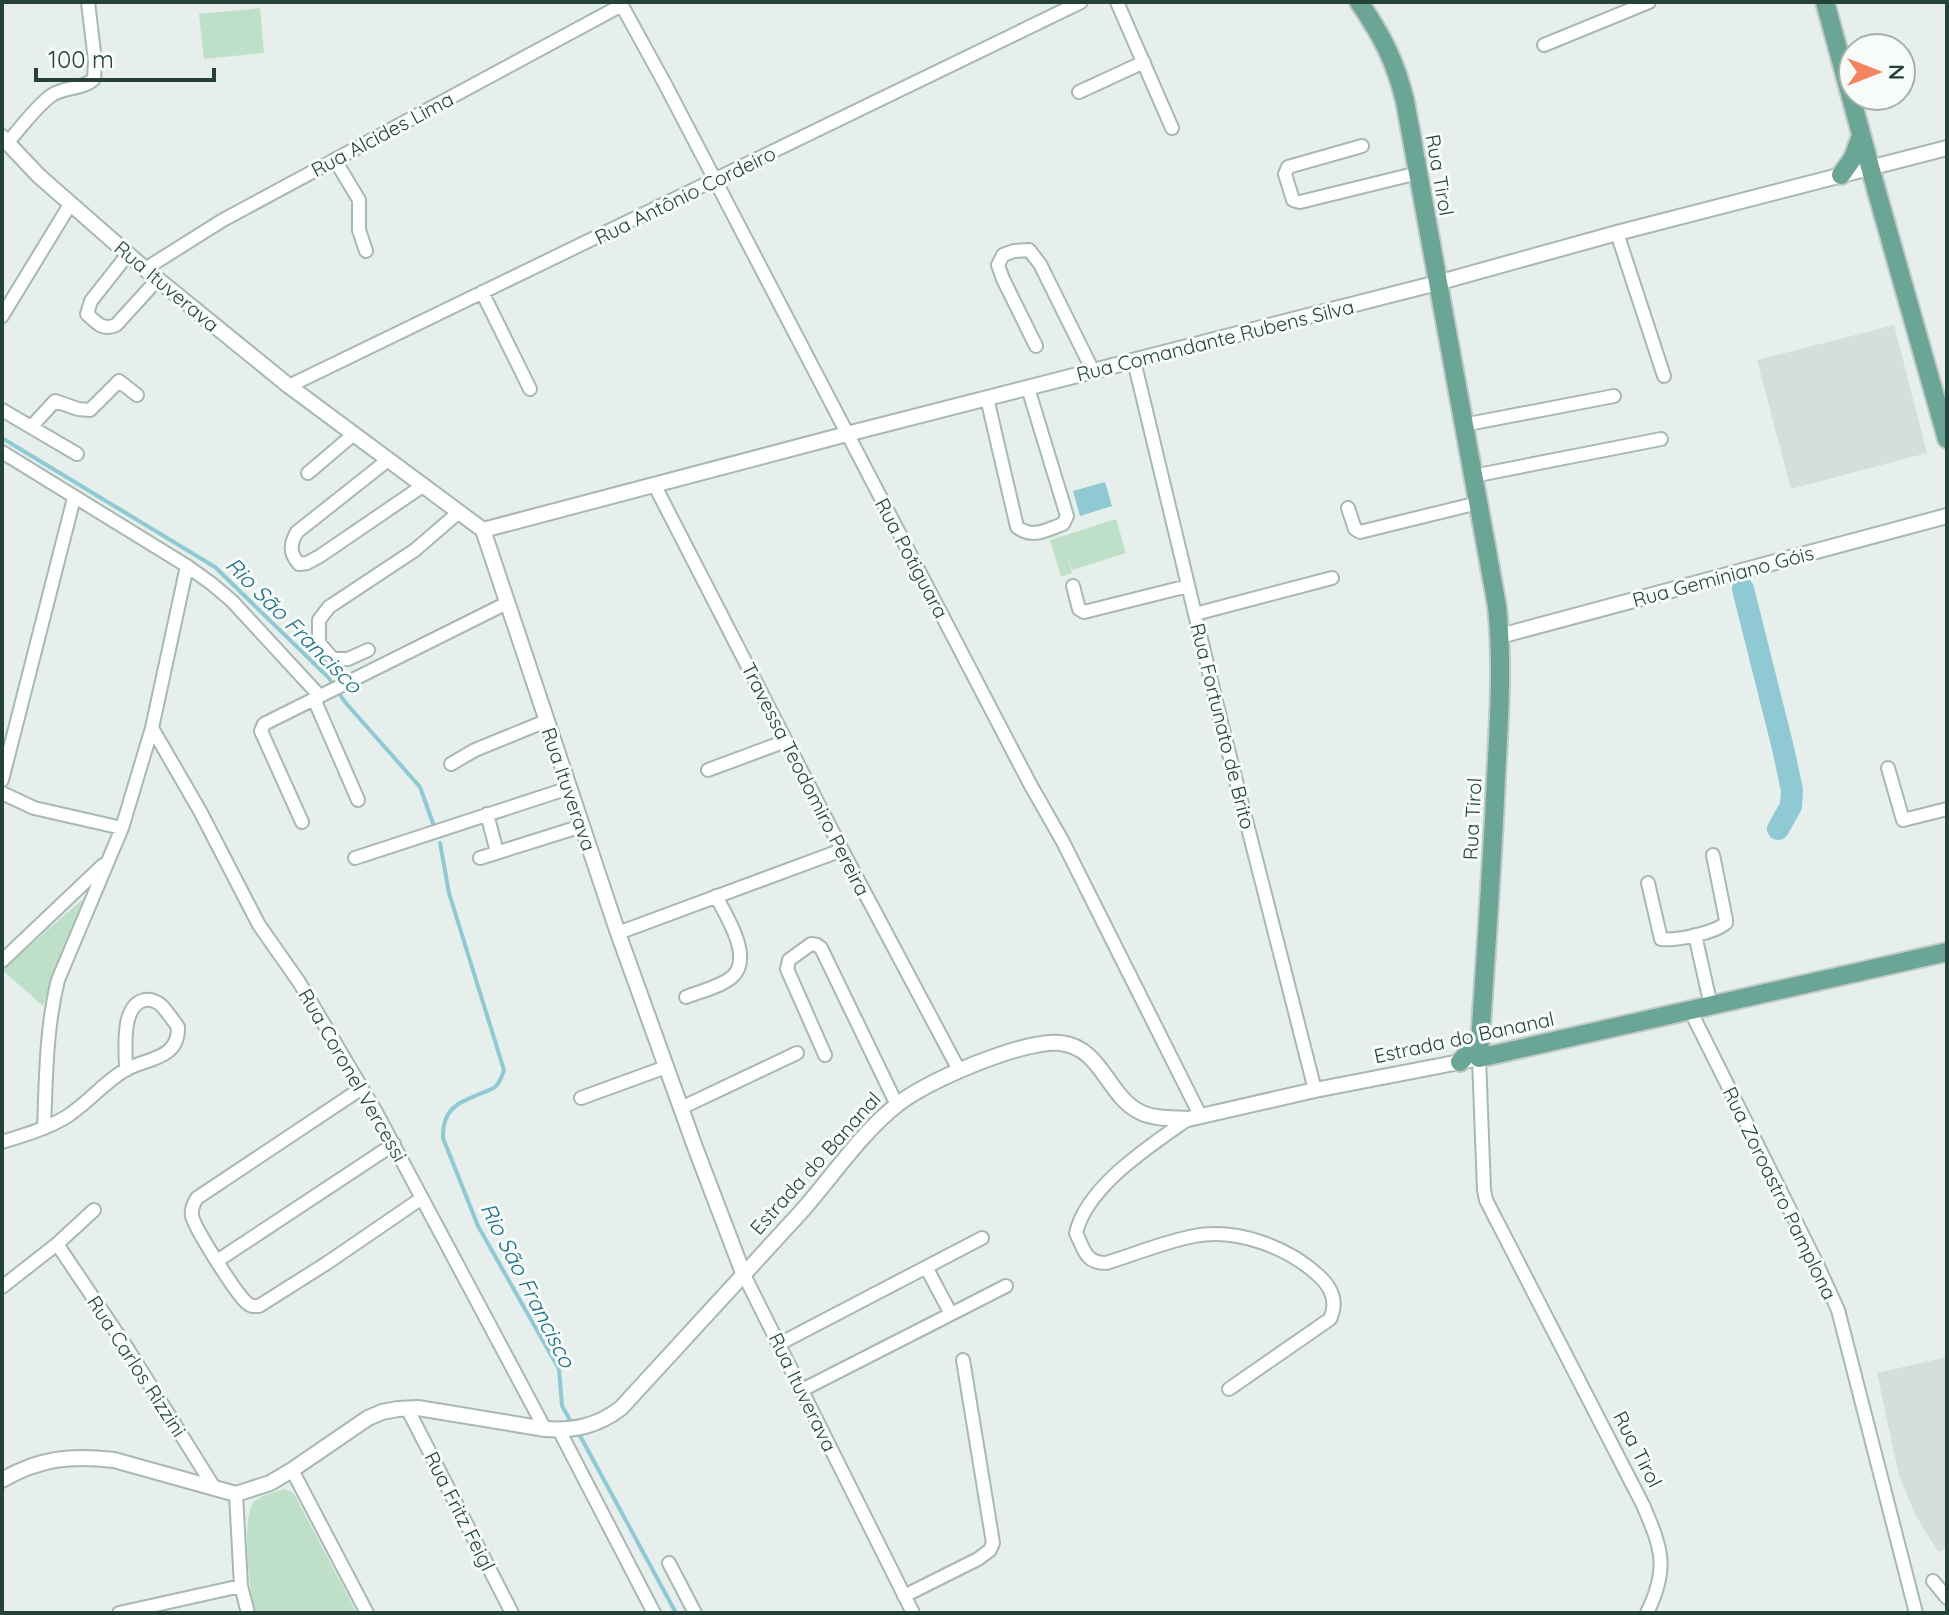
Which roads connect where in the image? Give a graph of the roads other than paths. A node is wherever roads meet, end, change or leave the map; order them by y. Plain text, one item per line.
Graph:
1 (88, 2) edge
2 (1081, 2) edge
3 (1117, 2) edge
4 (1359, 2) edge
5 (1649, 2) edge
6 (1825, 2) edge
7 (621, 4) edge
8 (1544, 45) dead end
9 (1144, 62) junction
10 (1079, 92) dead end
11 (1172, 128) dead end
12 (1861, 136) junction
13 (4, 140) edge
14 (1362, 146) dead end
15 (1947, 148) edge
16 (335, 160) junction
17 (1870, 168) junction
18 (1418, 173) junction
19 (1841, 175) junction
20 (715, 181) junction
21 (71, 203) junction
22 (1617, 233) junction
23 (366, 251) dead end
24 (128, 254) junction
25 (145, 269) junction
26 (158, 279) junction
27 (1437, 283) junction
28 (482, 292) junction
29 (2, 316) edge
30 (1036, 346) dead end
31 (1134, 361) junction
32 (1093, 371) junction
33 (1664, 376) dead end
34 (289, 386) junction
35 (1028, 388) junction
36 (530, 389) dead end
37 (137, 395) dead end
38 (1614, 396) dead end
39 (987, 398) junction
40 (2, 410) edge
41 (1463, 425) junction
42 (31, 427) junction
43 (354, 434) junction
44 (847, 434) junction
45 (1661, 439) dead end
46 (1947, 439) edge
47 (2, 452) edge
48 (77, 454) dead end
49 (388, 460) junction
50 (308, 473) dead end
51 (1473, 476) junction
52 (424, 485) junction
53 (655, 486) junction
54 (74, 498) junction
55 (1478, 503) junction
56 (1348, 508) dead end
57 (459, 512) junction
58 (1947, 516) edge
59 (483, 530) junction
60 (187, 566) junction
61 (1332, 578) dead end
62 (1073, 586) dead end
63 (1188, 586) junction
64 (507, 603) junction
65 (1195, 614) junction
66 (1500, 636) junction
67 (368, 650) dead end
68 (324, 693) junction
69 (546, 721) junction
70 (152, 728) junction
71 (786, 741) junction
72 (451, 764) dead end
73 (1888, 768) dead end
74 (708, 770) dead end
75 (2, 780) edge
76 (569, 788) junction
77 (2, 793) edge
78 (358, 800) dead end
79 (1947, 809) edge
80 (487, 814) junction
81 (302, 822) dead end
82 (582, 826) junction
83 (122, 828) junction
84 (842, 850) junction
85 (497, 852) junction
86 (1713, 855) dead end
87 (355, 858) dead end
88 (480, 858) dead end
89 (108, 860) junction
90 (1648, 883) dead end
91 (716, 896) junction
92 (618, 933) junction
93 (1695, 935) junction
94 (1947, 952) edge
95 (2, 961) edge
96 (686, 997) dead end
97 (1711, 1006) junction
98 (1690, 1010) junction
99 (1482, 1012) junction
100 (1481, 1035) junction
101 (1529, 1047) junction
102 (797, 1053) dead end
103 (825, 1055) dead end
104 (1479, 1058) junction
105 (1460, 1062) junction
106 (666, 1067) junction
107 (126, 1070) junction
108 (959, 1070) junction
109 (362, 1088) junction
110 (1315, 1090) junction
111 (581, 1098) dead end
112 (897, 1105) junction
113 (681, 1108) junction
114 (1194, 1117) junction
115 (44, 1128) junction
116 (2, 1142) edge
117 (394, 1144) junction
118 (422, 1198) junction
119 (94, 1210) dead end
120 (982, 1238) dead end
121 (57, 1244) junction
122 (217, 1261) junction
123 (926, 1267) junction
124 (743, 1273) junction
125 (1006, 1286) dead end
126 (2, 1287) edge
127 (951, 1314) junction
128 (779, 1344) junction
129 (963, 1360) dead end
130 (1229, 1389) dead end
131 (802, 1390) junction
132 (407, 1408) junction
133 (556, 1429) junction
134 (292, 1470) junction
135 (2, 1480) edge
136 (215, 1489) junction
137 (236, 1494) junction
138 (669, 1563) dead end
139 (1933, 1581) dead end
140 (241, 1586) junction
141 (904, 1596) junction
142 (1947, 1598) edge
143 (119, 1613) edge
144 (248, 1613) edge
145 (367, 1613) edge
146 (512, 1613) edge
147 (654, 1613) edge
148 (695, 1613) edge
149 (913, 1613) edge
150 (1647, 1613) edge
151 (1916, 1613) edge

1 - 13 street
2 - 20 street, Rua Antônio Cordeiro
3 - 9 street
4 - 18 main road, Rua Tirol
5 - 8 street
6 - 12 main road
7 - 16 street, Rua Alcides Lima
7 - 20 street, Rua Potiguara
9 - 10 street
9 - 11 street
12 - 17 main road
12 - 19 main road
13 - 21 street, Rua Ituverava
14 - 18 street
15 - 17 street, Rua Comandante Rubens Silva
16 - 23 street
16 - 25 street, Rua Alcides Lima
17 - 19 street, Rua Comandante Rubens Silva
17 - 46 main road
18 - 27 main road, Rua Tirol
19 - 22 street, Rua Comandante Rubens Silva
20 - 28 street, Rua Antônio Cordeiro
20 - 44 street, Rua Potiguara
21 - 24 street, Rua Ituverava
21 - 29 street
22 - 27 street, Rua Comandante Rubens Silva
22 - 33 street
24 - 25 street, Rua Ituverava
24 - 26 street
25 - 26 street, Rua Ituverava
26 - 34 street, Rua Ituverava
27 - 31 street, Rua Comandante Rubens Silva
27 - 41 main road, Rua Tirol
28 - 34 street, Rua Antônio Cordeiro
28 - 36 street
30 - 32 street
31 - 32 street, Rua Comandante Rubens Silva
31 - 63 street, Rua Fortunato de Brito
32 - 35 street, Rua Comandante Rubens Silva
34 - 43 street, Rua Ituverava
35 - 39 street, Rua Comandante Rubens Silva
35 - 39 street
37 - 42 street
38 - 41 street
39 - 44 street, Rua Comandante Rubens Silva
40 - 42 street
41 - 51 main road, Rua Tirol
42 - 48 street
43 - 49 street, Rua Ituverava
43 - 50 street
44 - 53 street, Rua Comandante Rubens Silva
44 - 114 street, Rua Potiguara
45 - 51 street
47 - 54 street
49 - 52 street, Rua Ituverava
49 - 52 street
51 - 55 main road, Rua Tirol
52 - 57 street, Rua Ituverava
53 - 59 street, Rua Comandante Rubens Silva
53 - 71 street, Travessa Teodomiro Pereira
54 - 60 street
54 - 75 street
55 - 56 street
55 - 66 main road, Rua Tirol
57 - 59 street, Rua Ituverava
57 - 67 street
58 - 66 street, Rua Geminiano Góis
59 - 64 street, Rua Ituverava
60 - 68 street
60 - 70 street
61 - 65 street
62 - 63 street
63 - 65 street, Rua Fortunato de Brito
64 - 68 street
64 - 69 street, Rua Ituverava
65 - 110 street, Rua Fortunato de Brito
66 - 99 main road, Rua Tirol
68 - 78 street
68 - 81 street
69 - 72 street
69 - 76 street, Rua Ituverava
70 - 83 street
70 - 109 street, Rua Coronel Vercessi
71 - 74 street
71 - 84 street, Travessa Teodomiro Pereira
73 - 79 street
76 - 80 street
76 - 82 street, Rua Ituverava
77 - 83 street
80 - 85 street
80 - 87 street
82 - 85 street
82 - 92 street, Rua Ituverava
83 - 89 street
84 - 91 street
84 - 108 street, Travessa Teodomiro Pereira
85 - 88 street
86 - 93 street
89 - 95 street
89 - 115 street
90 - 93 street
91 - 92 street
91 - 96 street
92 - 106 street, Rua Ituverava
93 - 97 street
94 - 97 main road, Estrada do Bananal
97 - 98 main road, Estrada do Bananal
98 - 101 main road, Estrada do Bananal
98 - 151 street, Rua Zoroastro Pamplona
99 - 100 main road, Rua Tirol
99 - 101 main road
100 - 104 main road, Rua Tirol
100 - 105 main road
101 - 104 main road, Estrada do Bananal
102 - 113 street
103 - 112 street
104 - 105 street, Estrada do Bananal
104 - 150 street, Rua Tirol
105 - 110 street, Estrada do Bananal
106 - 111 street
106 - 113 street, Rua Ituverava
107 - 107 street
107 - 115 street
108 - 112 street, Estrada do Bananal
108 - 114 street, Estrada do Bananal
109 - 117 street, Rua Coronel Vercessi
109 - 122 street
110 - 114 street, Estrada do Bananal
112 - 124 street, Estrada do Bananal
113 - 124 street, Rua Ituverava
114 - 130 street
115 - 116 street
117 - 118 street, Rua Coronel Vercessi
117 - 122 street
118 - 122 street
118 - 133 street, Rua Coronel Vercessi
119 - 121 street
120 - 123 street
121 - 126 street
121 - 136 street, Rua Carlos Rizzini
123 - 127 street
123 - 128 street
124 - 128 street, Rua Ituverava
124 - 133 street, Estrada do Bananal
125 - 127 street
127 - 131 street
128 - 131 street, Rua Ituverava
129 - 141 street
131 - 141 street, Rua Ituverava
132 - 133 street, Estrada do Bananal
132 - 134 street, Estrada do Bananal
132 - 146 street, Rua Fritz Feigl
133 - 147 street, Rua Coronel Vercessi
134 - 137 street, Estrada do Bananal
134 - 145 street
135 - 136 street
136 - 137 street
137 - 140 street
138 - 148 street
139 - 142 street
140 - 143 street
140 - 144 street
141 - 149 street, Rua Ituverava

